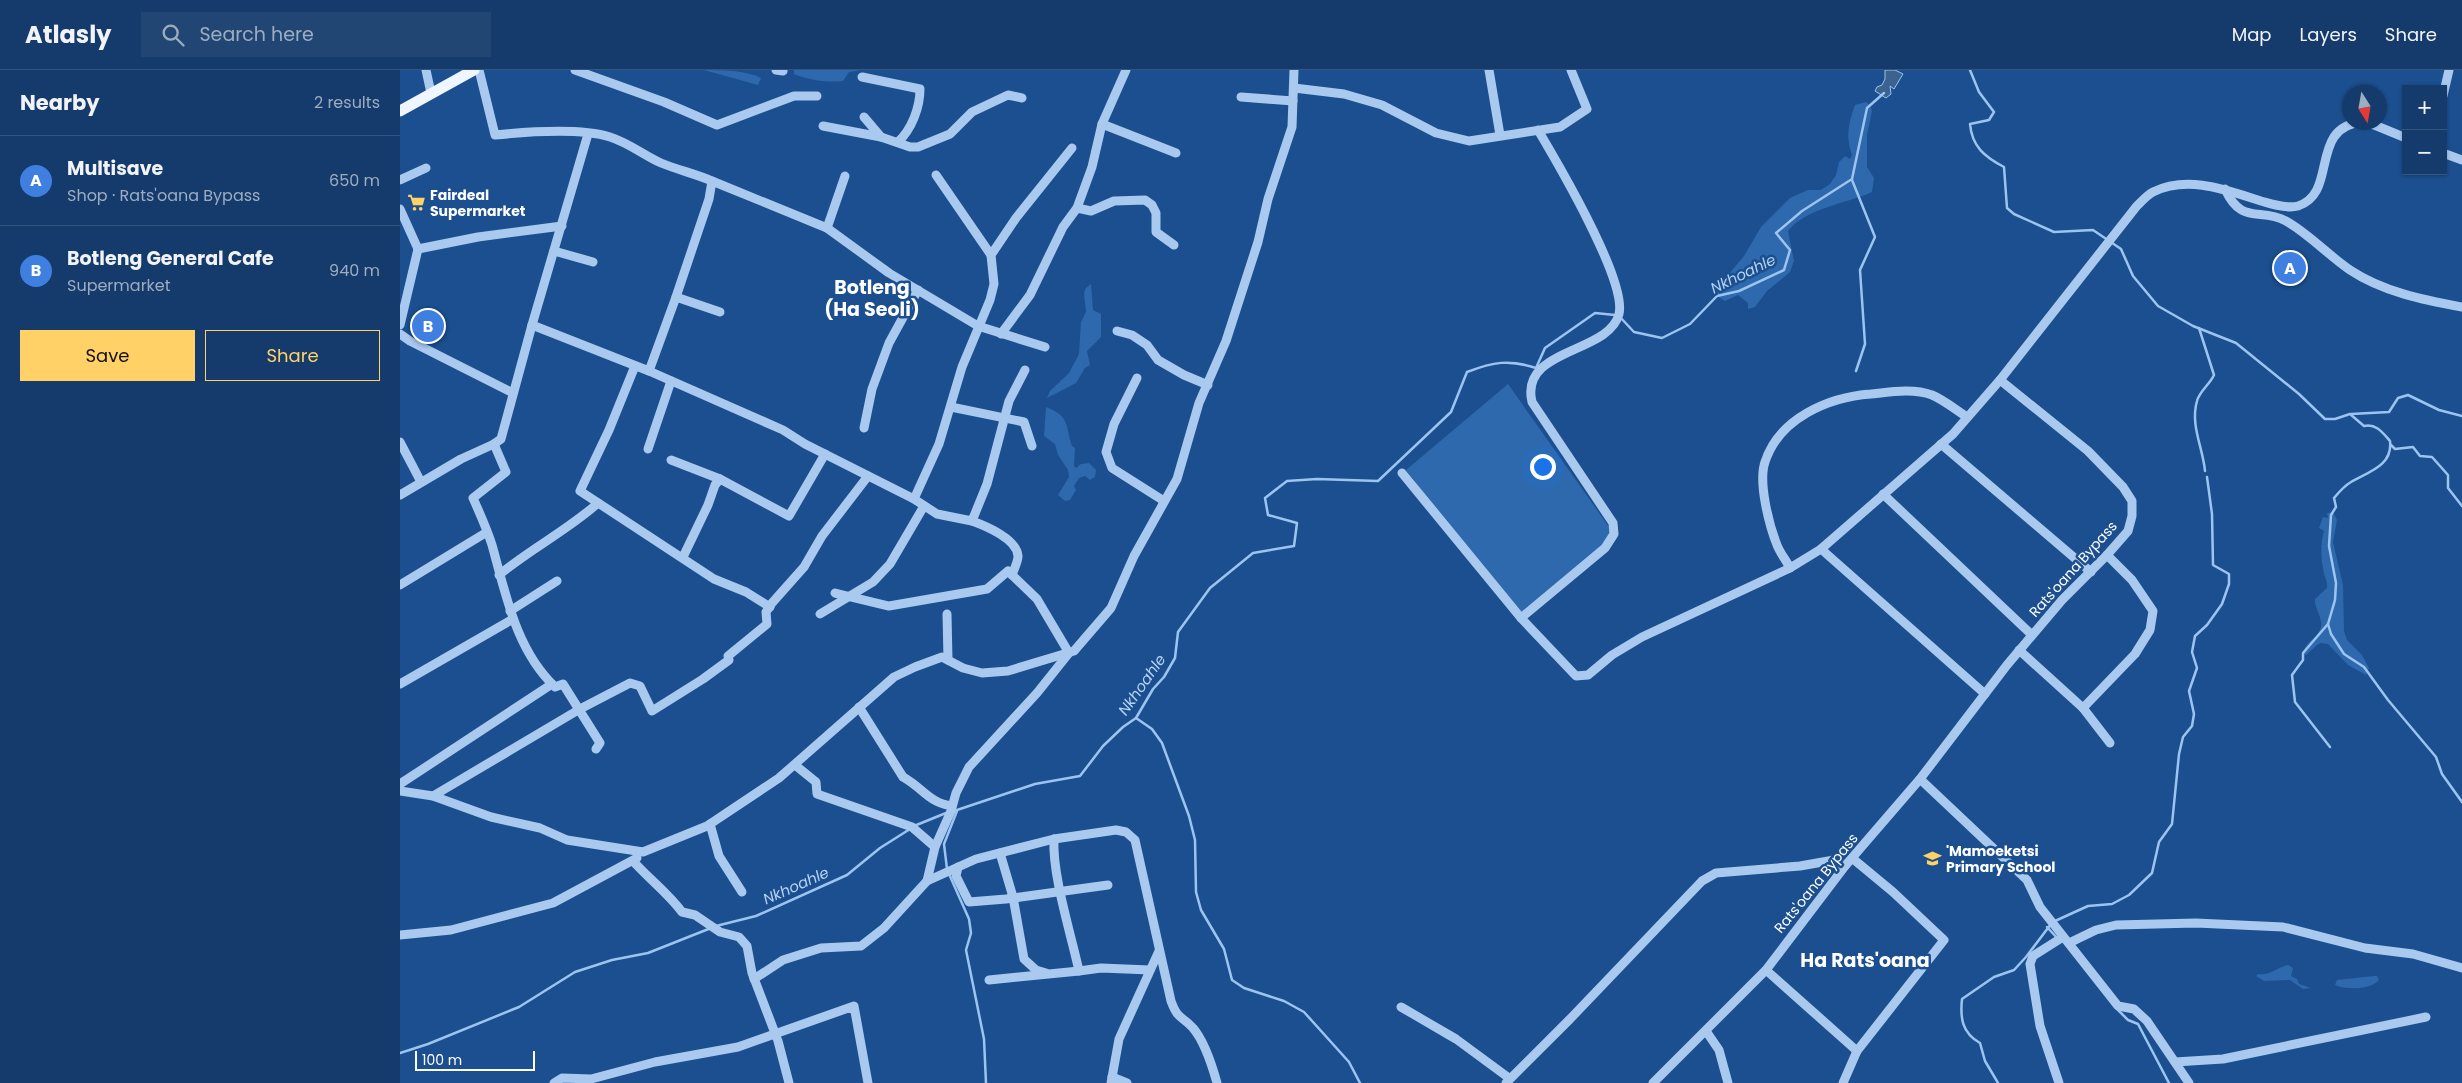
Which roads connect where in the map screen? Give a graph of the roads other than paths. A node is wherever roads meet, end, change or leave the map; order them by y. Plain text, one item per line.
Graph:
1 (426, 70) edge
2 (474, 70) edge
3 (478, 70) edge
4 (576, 70) edge
5 (1126, 70) edge
6 (1294, 70) edge
7 (1489, 70) edge
8 (1571, 70) edge
9 (2449, 70) edge
10 (862, 77) dead end
11 (2446, 85) edge
12 (1294, 88) junction
13 (431, 93) junction
14 (817, 96) dead end
15 (1242, 97) dead end
16 (1022, 98) dead end
17 (1293, 101) junction
18 (400, 111) edge
19 (864, 117) dead end
20 (1102, 124) junction
21 (823, 126) dead end
22 (2342, 127) edge
23 (1538, 130) junction
24 (2386, 130) edge
25 (588, 134) junction
26 (1500, 136) junction
27 (2402, 136) edge
28 (881, 137) junction
29 (898, 142) junction
30 (1072, 148) dead end
31 (1176, 153) dead end
32 (2447, 154) edge
33 (2462, 160) edge
34 (426, 168) dead end
35 (936, 175) dead end
36 (845, 176) dead end
37 (400, 180) edge
38 (712, 182) junction
39 (2225, 189) junction
40 (1077, 208) junction
41 (400, 209) edge
42 (562, 226) junction
43 (826, 228) junction
44 (1174, 245) dead end
45 (418, 249) junction
46 (554, 251) junction
47 (991, 255) junction
48 (593, 262) dead end
49 (918, 290) junction
50 (676, 297) junction
51 (2462, 307) edge
52 (720, 312) dead end
53 (532, 325) junction
54 (400, 326) edge
55 (978, 326) junction
56 (1117, 331) dead end
57 (400, 334) edge
58 (1001, 334) junction
59 (1045, 347) dead end
60 (635, 366) junction
61 (1025, 370) dead end
62 (649, 371) junction
63 (1137, 378) dead end
64 (2000, 380) junction
65 (671, 381) junction
66 (1208, 385) junction
67 (513, 394) junction
68 (951, 407) junction
69 (1004, 417) junction
70 (1967, 417) junction
71 (864, 428) dead end
72 (400, 442) edge
73 (494, 444) junction
74 (1941, 444) junction
75 (1032, 446) dead end
76 (648, 450) dead end
77 (825, 454) junction
78 (671, 460) dead end
79 (1402, 474) dead end
80 (868, 476) junction
81 (720, 479) junction
82 (421, 482) junction
83 (1883, 494) junction
84 (400, 495) edge
85 (914, 499) junction
86 (1164, 501) junction
87 (598, 503) junction
88 (924, 506) junction
89 (972, 521) junction
90 (487, 532) junction
91 (1822, 549) junction
92 (2107, 555) junction
93 (683, 557) junction
94 (1790, 568) junction
95 (2090, 572) junction
96 (499, 574) junction
97 (1012, 575) junction
98 (557, 581) dead end
99 (400, 585) edge
100 (835, 593) dead end
101 (848, 597) junction
102 (770, 606) junction
103 (820, 614) dead end
104 (947, 614) dead end
105 (512, 615) junction
106 (1521, 618) junction
107 (2032, 635) junction
108 (2020, 650) junction
109 (1068, 653) junction
110 (948, 660) junction
111 (400, 684) edge
112 (552, 684) junction
113 (1985, 694) junction
114 (859, 706) junction
115 (2082, 708) junction
116 (580, 709) junction
117 (2110, 743) dead end
118 (596, 749) dead end
119 (795, 765) junction
120 (1920, 779) junction
121 (400, 784) edge
122 (400, 791) edge
123 (433, 796) junction
124 (952, 806) junction
125 (710, 824) junction
126 (1054, 839) junction
127 (935, 848) junction
128 (643, 852) junction
129 (1000, 853) junction
130 (1852, 858) junction
131 (633, 862) junction
132 (1845, 866) junction
133 (958, 867) junction
134 (927, 880) junction
135 (1108, 885) dead end
136 (742, 892) dead end
137 (1061, 892) junction
138 (1013, 897) junction
139 (400, 935) edge
140 (2066, 940) junction
141 (1159, 951) junction
142 (2462, 968) edge
143 (1150, 970) junction
144 (1766, 970) junction
145 (1079, 971) junction
146 (1046, 973) junction
147 (754, 979) junction
148 (989, 980) dead end
149 (1400, 1007) dead end
150 (2426, 1017) dead end
151 (1706, 1031) junction
152 (775, 1034) junction
153 (1857, 1051) junction
154 (2175, 1062) junction
155 (596, 1080) edge
156 (1111, 1080) edge
157 (1507, 1080) edge
158 (554, 1083) edge
159 (789, 1083) edge
160 (868, 1083) edge
161 (1127, 1083) edge
162 (1216, 1083) edge
163 (1653, 1083) edge
164 (1728, 1083) edge
165 (1844, 1083) edge
166 (2059, 1083) edge
167 (2189, 1083) edge

1 - 13 street
2 - 13 main road
3 - 25 street
4 - 14 street
5 - 20 street
6 - 12 street
7 - 26 street
8 - 23 street
9 - 11 street
10 - 29 street
12 - 17 street
12 - 26 street
13 - 18 main road
15 - 17 street
16 - 29 street
17 - 66 street
19 - 28 street
20 - 31 street
20 - 40 street
21 - 28 street
22 - 39 street
23 - 26 street
23 - 106 street
24 - 27 street
25 - 38 street
25 - 42 street
28 - 29 street
30 - 47 street
32 - 33 street
34 - 37 street
35 - 47 street
36 - 43 street
38 - 43 street
38 - 50 street
39 - 51 street
39 - 64 street
40 - 44 street
40 - 58 street
41 - 45 street
42 - 45 street
42 - 46 street
43 - 49 street
45 - 54 street
46 - 48 street
46 - 53 street
47 - 55 street
49 - 55 street
49 - 71 street
50 - 52 street
50 - 62 street
53 - 60 street
53 - 67 street
55 - 58 street
55 - 68 street
56 - 66 street
57 - 67 street
58 - 59 street
60 - 62 street
60 - 87 street
61 - 69 street
62 - 65 street
63 - 86 street
64 - 70 street
64 - 92 street, Rats'oana Bypass
65 - 76 street
65 - 77 street
66 - 86 street
67 - 73 street
68 - 69 street
68 - 85 street
69 - 75 street
69 - 89 street
70 - 74 street
70 - 94 street
72 - 82 street
73 - 82 street
73 - 90 street
74 - 83 street
74 - 95 street
77 - 80 street
77 - 81 street
78 - 81 street
79 - 106 street
80 - 85 street
80 - 102 street
81 - 93 street
82 - 84 street
83 - 91 street
83 - 107 street
85 - 88 street
86 - 109 street
87 - 93 street
87 - 96 street
88 - 89 street
88 - 101 street
89 - 97 street
90 - 96 street
90 - 99 street
91 - 94 street
91 - 113 street
92 - 95 street, Rats'oana Bypass
92 - 115 street
93 - 102 street
94 - 106 street
95 - 107 street, Rats'oana Bypass
96 - 105 street
97 - 101 street
97 - 109 street
98 - 105 street
100 - 101 street
101 - 103 street
102 - 116 street
104 - 110 street
105 - 111 street
105 - 112 street
107 - 108 street, Rats'oana Bypass
108 - 113 street, Rats'oana Bypass
108 - 115 street
109 - 110 street
109 - 124 street
110 - 114 street
112 - 116 street
112 - 121 street
113 - 120 street, Rats'oana Bypass
114 - 119 street
114 - 124 street
115 - 117 street
116 - 118 street
116 - 123 street
119 - 125 street
119 - 127 street
120 - 130 street, Rats'oana Bypass
120 - 140 street
122 - 123 street
123 - 128 street
124 - 127 street
125 - 128 street
125 - 136 street
126 - 129 street
126 - 137 street
126 - 141 street
127 - 134 street
128 - 131 street
129 - 133 street
129 - 138 street
130 - 132 street, Rats'oana Bypass
130 - 153 street
131 - 139 street
131 - 147 street
132 - 144 street, Rats'oana Bypass
132 - 157 street
133 - 134 street
133 - 138 street
134 - 147 street
135 - 137 street
137 - 138 street
137 - 145 street
138 - 146 street
140 - 142 street
140 - 154 street
140 - 166 street
141 - 143 street
141 - 162 street
143 - 145 street
143 - 156 street
144 - 151 street, Rats'oana Bypass
144 - 153 street
145 - 146 street
146 - 148 street
147 - 152 street
149 - 157 street
150 - 154 street
151 - 163 street, Rats'oana Bypass
151 - 164 street
152 - 155 street
152 - 159 street
152 - 160 street
153 - 165 street
154 - 167 street
155 - 158 street
156 - 161 street

